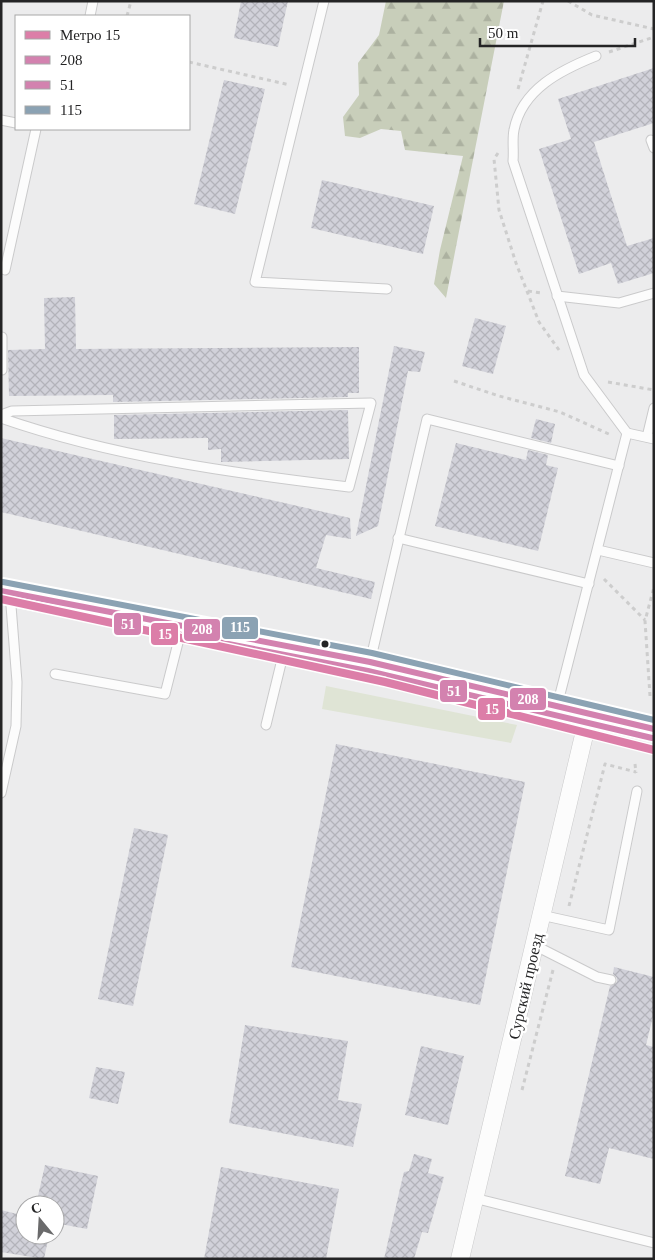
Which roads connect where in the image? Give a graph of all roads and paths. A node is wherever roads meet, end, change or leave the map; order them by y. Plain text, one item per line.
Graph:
1 (94, 1) edge
2 (131, 1) edge
3 (324, 1) edge
4 (568, 1) edge
5 (90, 15) edge
6 (127, 15) edge
7 (654, 29) edge
8 (654, 37) edge
9 (596, 56) joint
10 (190, 62) edge
11 (302, 88) junction
12 (1, 120) edge
13 (15, 123) edge
14 (36, 130) edge
15 (5, 270) dead end
16 (387, 289) dead end
17 (654, 292) edge
18 (557, 296) junction
19 (2, 337) edge
20 (1, 370) edge
21 (454, 381) dead end
22 (654, 408) edge
23 (1, 417) edge
24 (627, 436) junction
25 (650, 438) edge
26 (620, 466) junction
27 (398, 538) junction
28 (598, 550) junction
29 (654, 563) edge
30 (594, 564) junction
31 (589, 584) junction
32 (654, 587) edge
33 (6, 592) edge
34 (645, 621) junction
35 (182, 627) junction
36 (286, 647) junction
37 (370, 662) junction
38 (55, 674) dead end
39 (650, 696) dead end
40 (557, 706) junction
41 (589, 714) junction
42 (266, 725) dead end
43 (654, 729) edge
44 (637, 791) dead end
45 (1, 793) edge
46 (542, 915) junction
47 (534, 945) junction
48 (611, 980) dead end
49 (474, 1198) junction
50 (654, 1243) edge
51 (460, 1259) edge

1 - 5 lane
2 - 6 path
3 - 11 lane
4 - 7 path
8 - 9 path
9 - 18 lane
10 - 11 path
11 - 16 lane
12 - 13 lane
14 - 15 lane
17 - 18 lane
18 - 24 lane
19 - 20 lane
21 - 24 path
22 - 25 lane
23 - 23 lane
24 - 25 lane
24 - 26 lane
26 - 27 lane
26 - 28 lane
27 - 31 lane
27 - 37 lane
28 - 29 lane
28 - 30 lane
30 - 31 lane
30 - 34 path
31 - 40 lane
32 - 34 path
33 - 35 street
33 - 45 lane
34 - 39 path
35 - 36 street
35 - 38 lane
36 - 37 street
36 - 42 lane
37 - 40 street
40 - 41 street
41 - 43 street
41 - 46 street, Сурский проезд
44 - 46 lane
46 - 47 street, Сурский проезд
47 - 48 lane
47 - 49 street, Сурский проезд
49 - 50 lane
49 - 51 street, Сурский проезд

